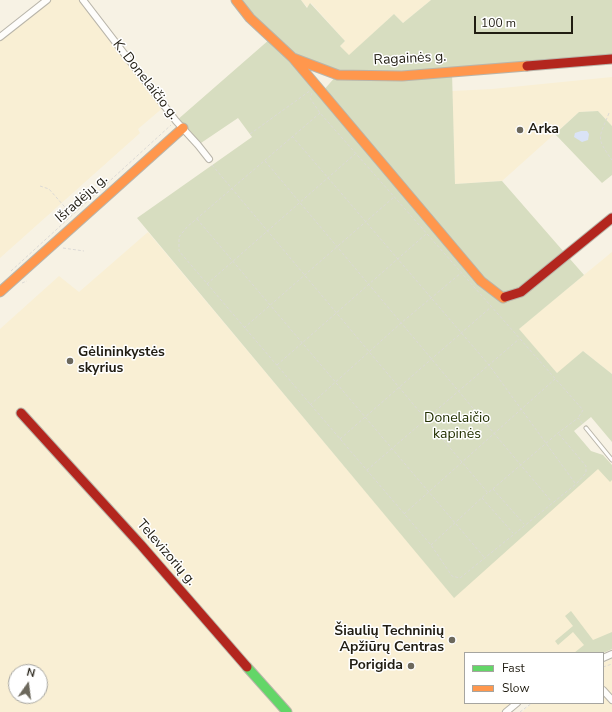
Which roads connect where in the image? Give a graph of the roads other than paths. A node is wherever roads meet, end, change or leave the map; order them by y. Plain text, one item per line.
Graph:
1 (47, 0) edge
2 (83, 0) edge
3 (236, 0) edge
4 (0, 37) edge
5 (292, 58) junction
6 (612, 59) edge
7 (183, 128) junction
8 (209, 160) road end
9 (612, 218) edge
10 (0, 292) edge
11 (21, 413) dead end
12 (586, 428) road end
13 (612, 460) edge
14 (604, 691) edge
15 (612, 700) edge
16 (516, 704) edge
17 (287, 712) edge
18 (506, 712) edge

1 - 4 street
2 - 7 street, K. Donelaičio g.
3 - 5 street, Ragainės g.
5 - 6 street, Ragainės g.
5 - 9 street
7 - 8 street, K. Donelaičio g.
7 - 10 street, Išradėjų g.
11 - 17 street, Televizorių g.
12 - 13 lane
14 - 15 street
16 - 18 street

